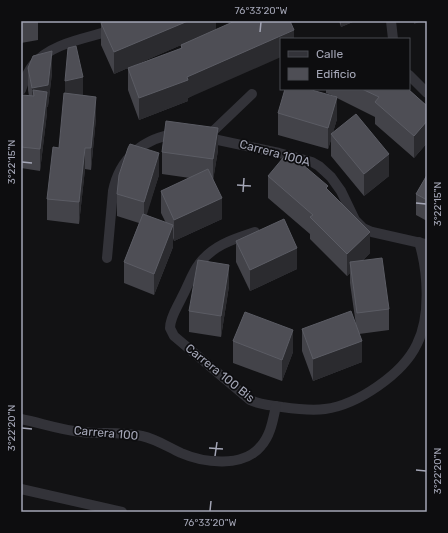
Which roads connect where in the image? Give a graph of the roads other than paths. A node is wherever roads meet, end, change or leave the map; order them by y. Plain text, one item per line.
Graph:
1 (135, 21) edge
2 (391, 21) edge
3 (393, 38) edge
4 (410, 76) edge
5 (21, 90) edge
6 (252, 94) dead end
7 (427, 94) edge
8 (207, 138) junction
9 (255, 232) edge
10 (423, 243) edge
11 (107, 258) dead end
12 (276, 406) junction
13 (21, 418) edge
14 (21, 489) edge
15 (122, 512) edge

1 - 5 street
2 - 3 street
4 - 7 street
6 - 8 street
8 - 10 street, Carrera 100A
8 - 11 street, Carrera 100A
9 - 12 street, Carrera 100 Bis
10 - 12 street, Carrera 100 Bis
12 - 13 street, Carrera 100
14 - 15 street

